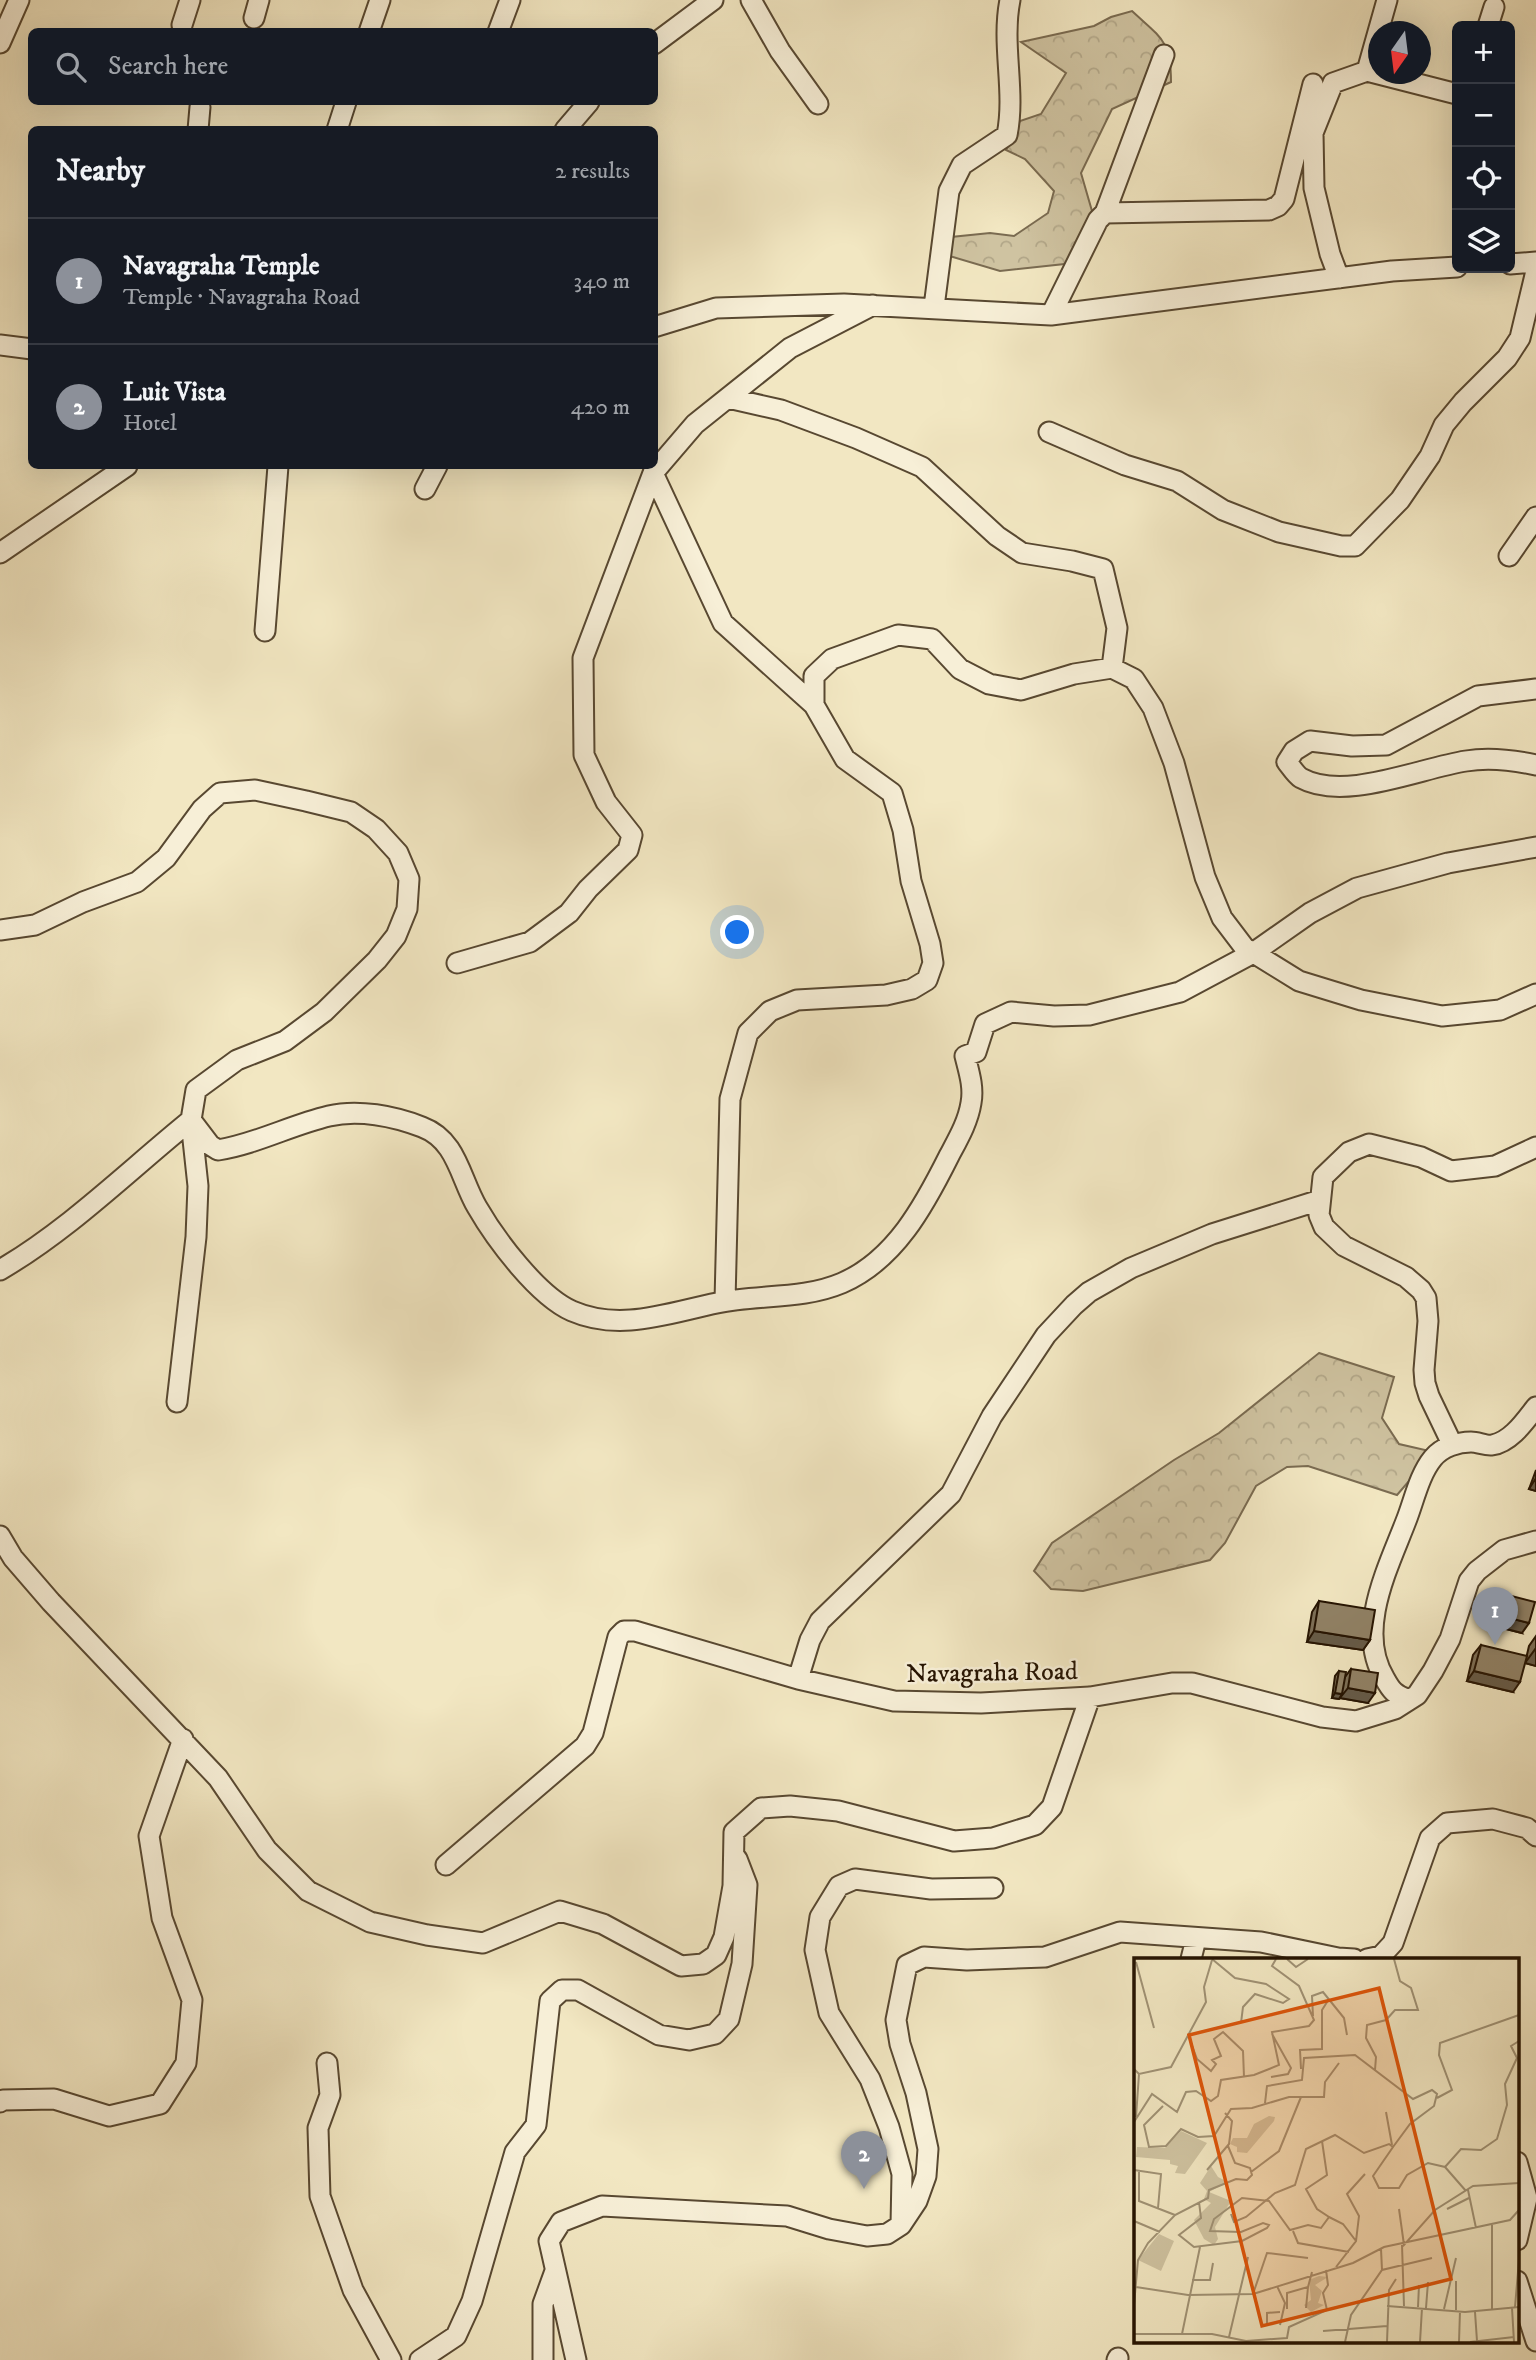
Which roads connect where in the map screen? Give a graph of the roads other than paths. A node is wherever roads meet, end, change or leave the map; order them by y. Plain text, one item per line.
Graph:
1 (19, 0) edge
2 (190, 0) edge
3 (380, 0) edge
4 (510, 0) edge
5 (713, 0) edge
6 (751, 0) edge
7 (1010, 0) edge
8 (1387, 0) edge
9 (182, 25) dead end
10 (370, 28) edge
11 (500, 28) edge
12 (658, 41) edge
13 (0, 43) edge
14 (1164, 55) dead end
15 (1367, 71) junction
16 (1313, 85) dead end
17 (1452, 93) edge
18 (818, 104) dead end
19 (345, 105) edge
20 (586, 105) edge
21 (200, 107) dead end
22 (198, 126) edge
23 (338, 126) edge
24 (568, 126) edge
25 (1105, 213) junction
26 (1536, 262) edge
27 (1515, 264) edge
28 (1452, 267) edge
29 (1536, 271) edge
30 (1339, 278) junction
31 (873, 305) junction
32 (934, 307) junction
33 (1051, 315) junction
34 (658, 326) edge
35 (0, 345) edge
36 (28, 348) edge
37 (728, 398) junction
38 (1049, 432) dead end
39 (658, 467) edge
40 (123, 469) edge
41 (278, 469) edge
42 (435, 469) edge
43 (656, 469) edge
44 (653, 473) junction
45 (425, 489) dead end
46 (1536, 517) edge
47 (0, 552) edge
48 (1508, 556) dead end
49 (265, 631) dead end
50 (1112, 668) junction
51 (1536, 689) edge
52 (814, 705) junction
53 (1536, 765) edge
54 (1536, 847) edge
55 (0, 930) edge
56 (1253, 953) junction
57 (457, 962) dead end
58 (1536, 994) edge
59 (191, 1120) junction
60 (1536, 1147) edge
61 (1320, 1200) junction
62 (0, 1270) edge
63 (725, 1301) junction
64 (177, 1402) dead end
65 (1536, 1407) edge
66 (1452, 1444) junction
67 (0, 1536) edge
68 (1536, 1541) edge
69 (798, 1679) junction
70 (1090, 1698) junction
71 (1407, 1699) junction
72 (183, 1739) junction
73 (1536, 1836) edge
74 (736, 1856) junction
75 (446, 1865) dead end
76 (993, 1888) dead end
77 (1196, 1939) junction
78 (1191, 1958) edge
79 (1338, 1958) edge
80 (1372, 1958) edge
81 (327, 2063) dead end
82 (0, 2102) edge
83 (1518, 2166) edge
84 (901, 2225) junction
85 (1518, 2236) edge
86 (555, 2271) junction
87 (1518, 2284) edge
88 (1536, 2341) edge
89 (391, 2360) edge
90 (420, 2360) edge
91 (543, 2360) edge
92 (576, 2360) edge

1 - 13 street
2 - 9 street
3 - 10 street
4 - 11 street
5 - 12 street
6 - 18 street
7 - 32 street
8 - 15 street
14 - 25 street
15 - 17 street
15 - 30 street
16 - 25 street
19 - 23 street
20 - 24 street
21 - 22 street
25 - 33 street
26 - 27 street
28 - 30 street
29 - 38 street
30 - 33 street
31 - 32 street
31 - 34 street
31 - 37 street
32 - 33 street
35 - 36 street
37 - 39 street
37 - 50 street
40 - 47 street
41 - 49 street
42 - 45 street
43 - 44 street
44 - 52 street
44 - 57 street
46 - 48 street
50 - 52 street
50 - 56 street
51 - 53 street
52 - 63 street
54 - 56 street
55 - 59 street
56 - 58 street
56 - 63 street
59 - 62 street
59 - 63 street
59 - 64 street
60 - 61 street
61 - 66 street
61 - 69 street
65 - 66 street
66 - 71 street
67 - 72 street
68 - 71 street, Navagraha Road
69 - 70 street, Navagraha Road
69 - 75 street, Navagraha Road
70 - 71 street, Navagraha Road
70 - 74 street
72 - 74 street
72 - 82 street
73 - 80 street
74 - 90 street
76 - 84 street
77 - 78 street
77 - 79 street
77 - 84 street
81 - 89 street
83 - 85 street
84 - 86 street
86 - 91 street
86 - 92 street
87 - 88 street

